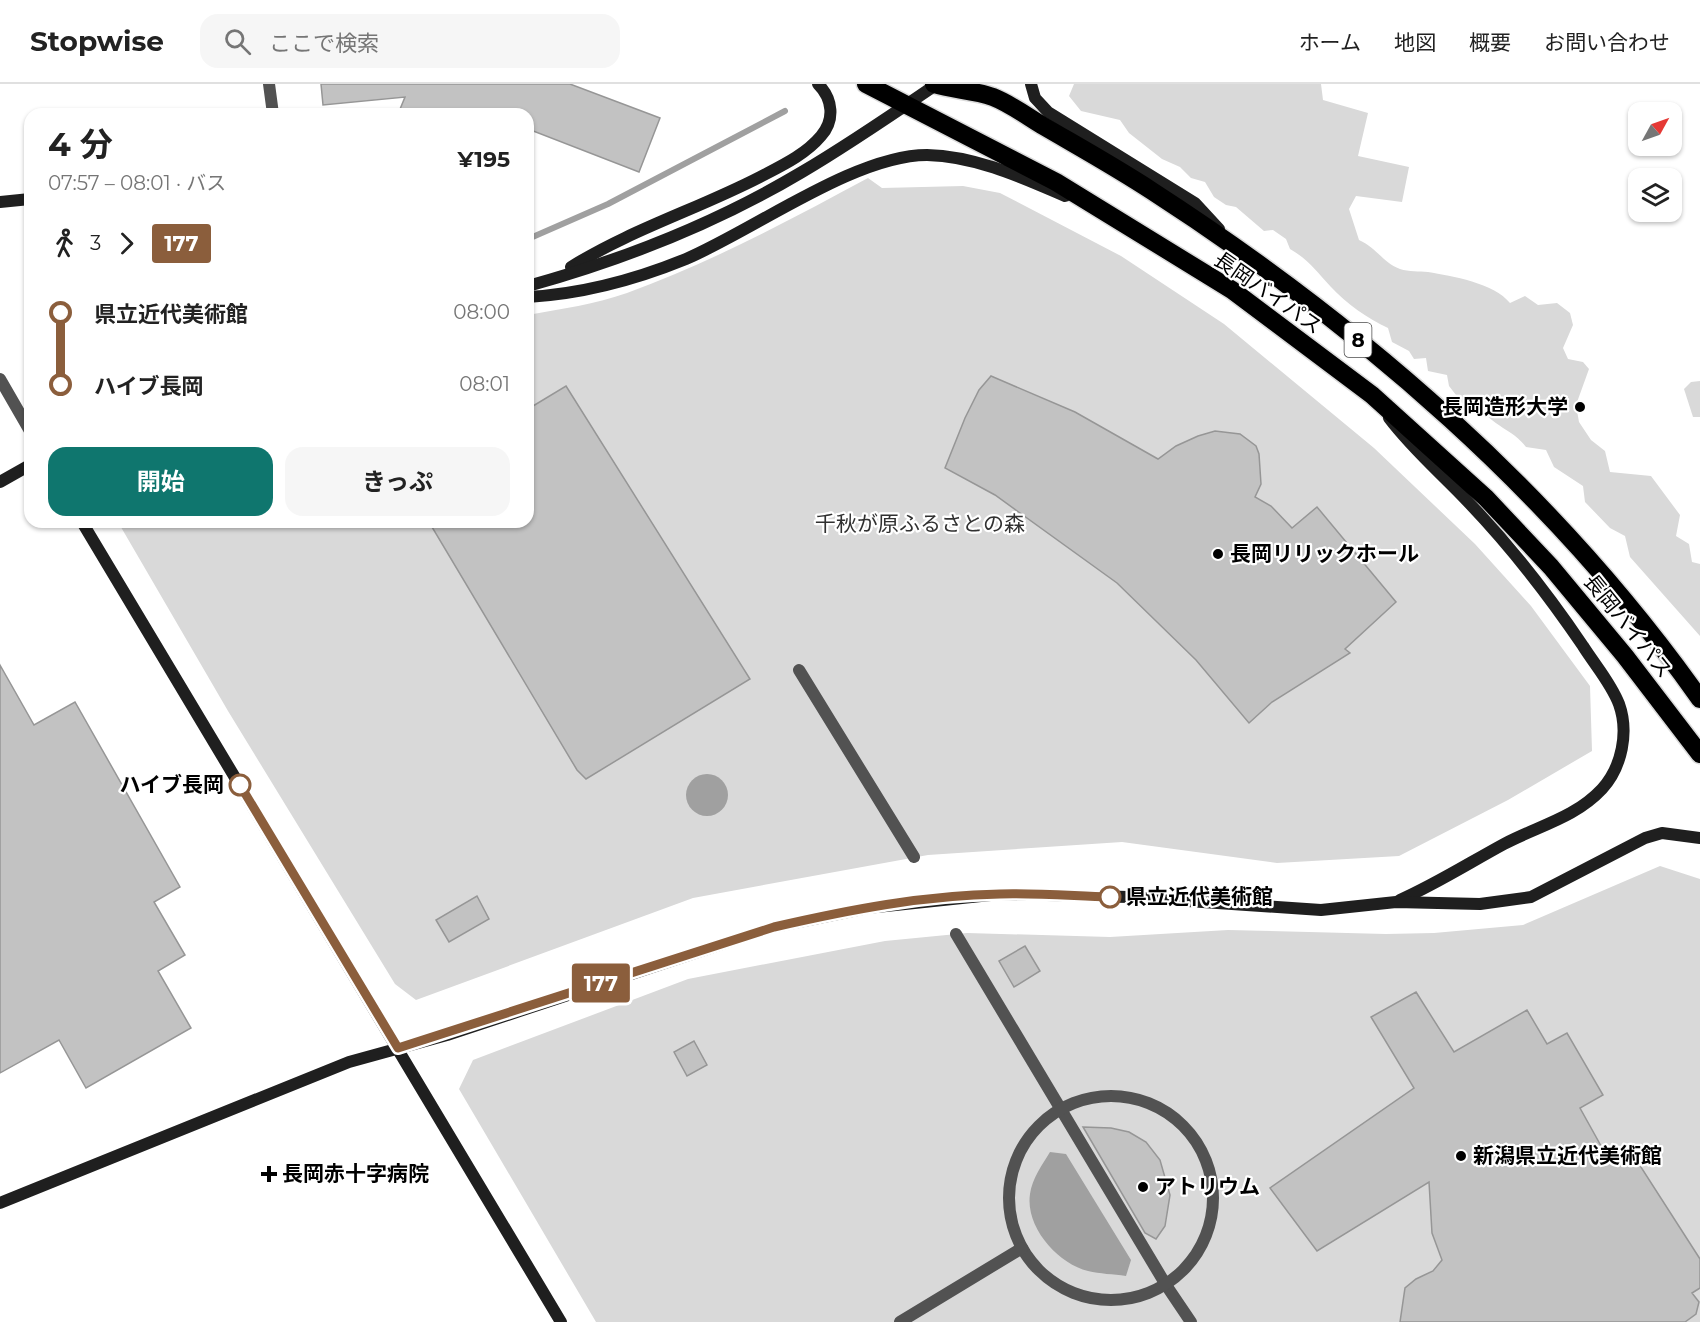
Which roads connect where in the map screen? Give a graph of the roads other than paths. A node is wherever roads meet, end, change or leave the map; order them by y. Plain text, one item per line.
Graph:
1 (269, 84) edge
2 (818, 84) edge
3 (866, 84) edge
4 (935, 84) edge
5 (1031, 84) edge
6 (908, 104) junction
7 (272, 108) edge
8 (24, 200) edge
9 (0, 202) edge
10 (1110, 215) junction
11 (1230, 241) junction
12 (550, 280) junction
13 (534, 284) edge
14 (534, 297) edge
15 (0, 379) edge
16 (1372, 395) junction
17 (24, 421) edge
18 (24, 468) edge
19 (0, 482) edge
20 (86, 528) edge
21 (799, 670) dead end
22 (1700, 699) edge
23 (1700, 754) edge
24 (1700, 838) edge
25 (914, 857) dead end
26 (1396, 902) junction
27 (956, 934) dead end
28 (398, 1048) junction
29 (1060, 1108) junction
30 (0, 1203) edge
31 (1022, 1248) junction
32 (1166, 1285) junction
33 (561, 1322) edge
34 (900, 1322) edge
35 (1191, 1322) edge

1 - 7 street
2 - 12 street
3 - 6 highway, 長岡バイパス / 8
4 - 6 street
4 - 11 highway, 長岡バイパス / 8
5 - 11 street
6 - 10 highway, 長岡バイパス / 8
6 - 12 street
8 - 9 street
10 - 14 street
10 - 16 highway, 長岡バイパス / 8
11 - 22 highway, 長岡バイパス / 8
12 - 13 street
15 - 17 street
16 - 23 highway, 長岡バイパス / 8
16 - 26 street
18 - 19 street
20 - 28 street
21 - 25 street
24 - 26 street
26 - 28 street
27 - 29 street
28 - 30 street
28 - 33 street
29 - 31 street
29 - 32 street
29 - 32 street
31 - 32 street
31 - 34 street
32 - 35 street

